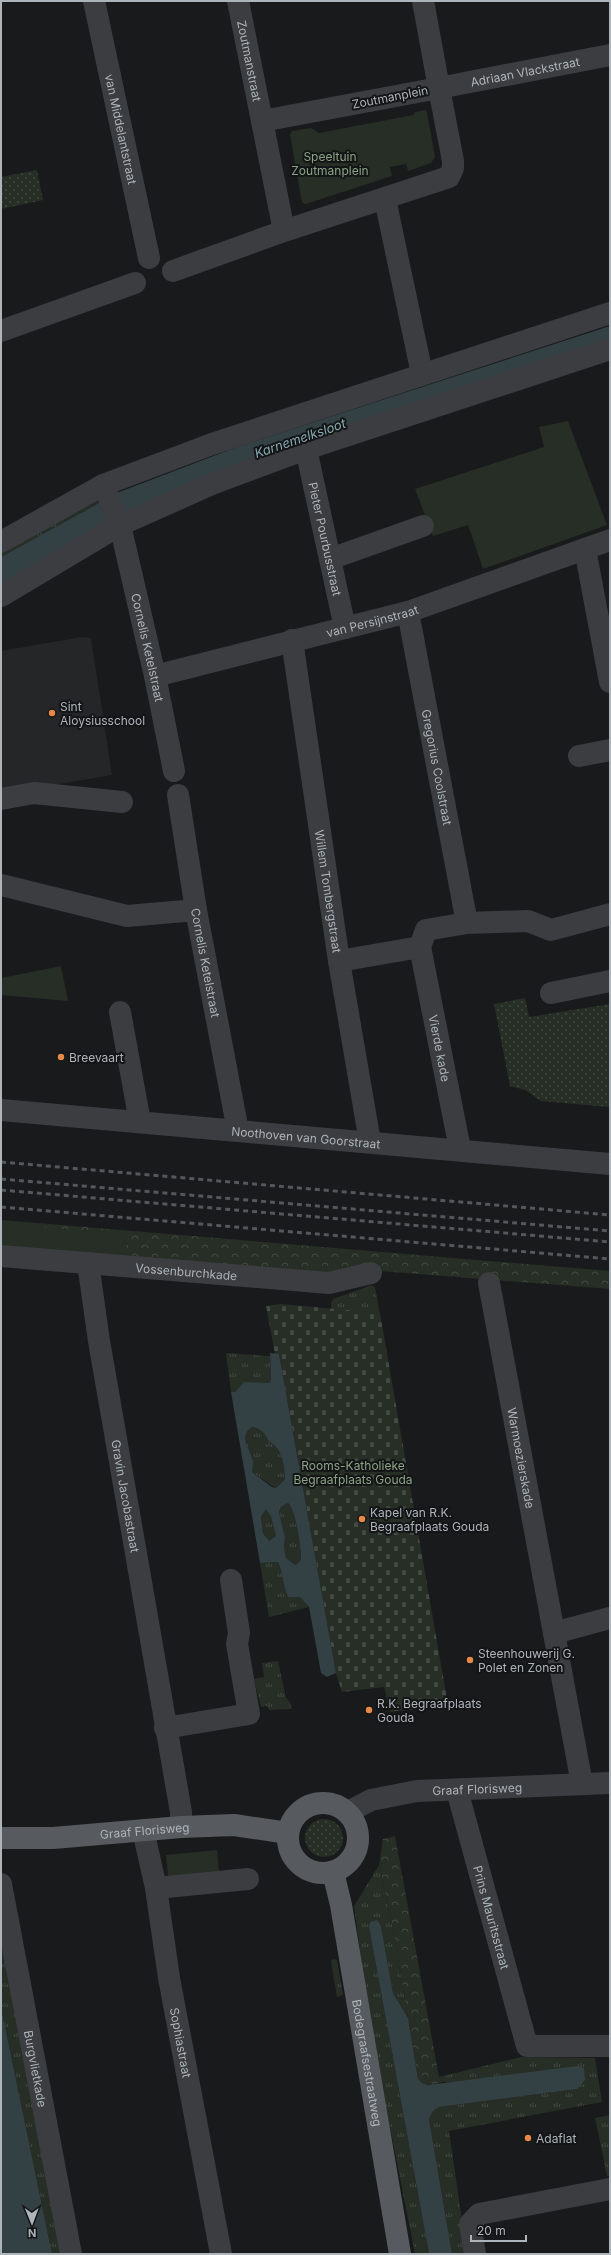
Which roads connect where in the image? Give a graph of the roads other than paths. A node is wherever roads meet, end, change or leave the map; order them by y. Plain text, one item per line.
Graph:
1 (94, 1) edge
2 (238, 1) edge
3 (423, 1) edge
4 (610, 55) edge
5 (439, 88) junction
6 (262, 121) junction
7 (385, 199) junction
8 (284, 231) junction
9 (149, 258) dead end
10 (173, 272) dead end
11 (135, 283) dead end
12 (610, 313) edge
13 (1, 331) edge
14 (609, 354) edge
15 (422, 374) junction
16 (306, 449) junction
17 (111, 506) junction
18 (423, 526) dead end
19 (610, 540) edge
20 (1, 542) edge
21 (584, 549) junction
22 (330, 559) junction
23 (1, 596) edge
24 (408, 612) junction
25 (345, 628) junction
26 (292, 640) junction
27 (155, 676) junction
28 (610, 682) edge
29 (610, 750) edge
30 (579, 756) dead end
31 (174, 771) dead end
32 (178, 795) dead end
33 (1, 799) edge
34 (122, 802) dead end
35 (1, 885) edge
36 (196, 910) junction
37 (610, 914) edge
38 (466, 923) junction
39 (420, 947) junction
40 (339, 961) junction
41 (610, 981) edge
42 (551, 993) dead end
43 (120, 1012) dead end
44 (1, 1110) edge
45 (140, 1122) junction
46 (238, 1131) junction
47 (370, 1142) junction
48 (460, 1149) junction
49 (610, 1164) edge
50 (1, 1256) edge
51 (88, 1263) junction
52 (371, 1273) dead end
53 (489, 1283) dead end
54 (231, 1580) dead end
55 (610, 1618) edge
56 (554, 1633) junction
57 (166, 1728) junction
58 (610, 1783) edge
59 (582, 1784) junction
60 (457, 1790) junction
61 (348, 1812) junction
62 (181, 1827) junction
63 (143, 1830) junction
64 (288, 1833) junction
65 (1, 1838) edge
66 (333, 1872) junction
67 (248, 1879) dead end
68 (1, 1884) edge
69 (156, 1888) junction
70 (610, 2046) edge
71 (610, 2189) edge
72 (71, 2254) edge
73 (222, 2254) edge
74 (400, 2254) edge
75 (476, 2254) edge

1 - 9 street, van Middelantstraat
2 - 6 street, Zoutmanstraat
3 - 5 street
4 - 5 street, Adriaan Vlackstraat
5 - 6 street, Zoutmanplein
5 - 7 street, Zoutmanplein
6 - 8 street
7 - 8 street, Zoutmanplein
7 - 15 street
8 - 10 street, Zoutmanplein
11 - 13 street
12 - 15 street
14 - 16 street
15 - 17 street
16 - 17 street
16 - 22 street, Pieter Pourbusstraat
17 - 20 street
17 - 23 street
17 - 27 street, Cornelis Ketelstraat
18 - 22 street
19 - 21 street, van Persijnstraat
21 - 24 street, van Persijnstraat
21 - 28 street
22 - 25 street, Pieter Pourbusstraat
24 - 25 street, van Persijnstraat
24 - 38 street, Gregorius Coolstraat
25 - 26 street, van Persijnstraat
26 - 27 street, van Persijnstraat
26 - 40 street, Willem Tombergstraat
27 - 31 street, Cornelis Ketelstraat
29 - 30 street
32 - 36 street, Cornelis Ketelstraat
33 - 34 street
35 - 36 street
36 - 46 street, Cornelis Ketelstraat
37 - 38 street
38 - 39 street
39 - 40 street
39 - 48 street, Vierde kade
40 - 47 street, Willem Tombergstraat
41 - 42 street
43 - 45 street
44 - 45 street, Noothoven van Goorstraat
45 - 46 street, Noothoven van Goorstraat
46 - 47 street, Noothoven van Goorstraat
47 - 48 street, Noothoven van Goorstraat
48 - 49 street, Noothoven van Goorstraat
50 - 51 street, Vossenburchkade
51 - 52 street, Vossenburchkade
51 - 57 street, Gravin Jacobastraat
53 - 56 street, Warmoezierskade
54 - 57 street
55 - 56 street
56 - 59 street, Warmoezierskade
57 - 62 street, Gravin Jacobastraat
58 - 59 street, Graaf Florisweg
59 - 60 street, Graaf Florisweg
60 - 61 street, Graaf Florisweg
60 - 70 street, Prins Mauritsstraat
61 - 64 main road
61 - 66 main road
62 - 63 main road, Graaf Florisweg
62 - 64 main road, Graaf Florisweg
63 - 65 main road, Graaf Florisweg
63 - 69 street, Sophiastraat
64 - 66 main road
66 - 74 main road, Bodegraafsestraatweg
67 - 69 street
68 - 72 street, Burgvlietkade
69 - 73 street, Sophiastraat
71 - 75 street

